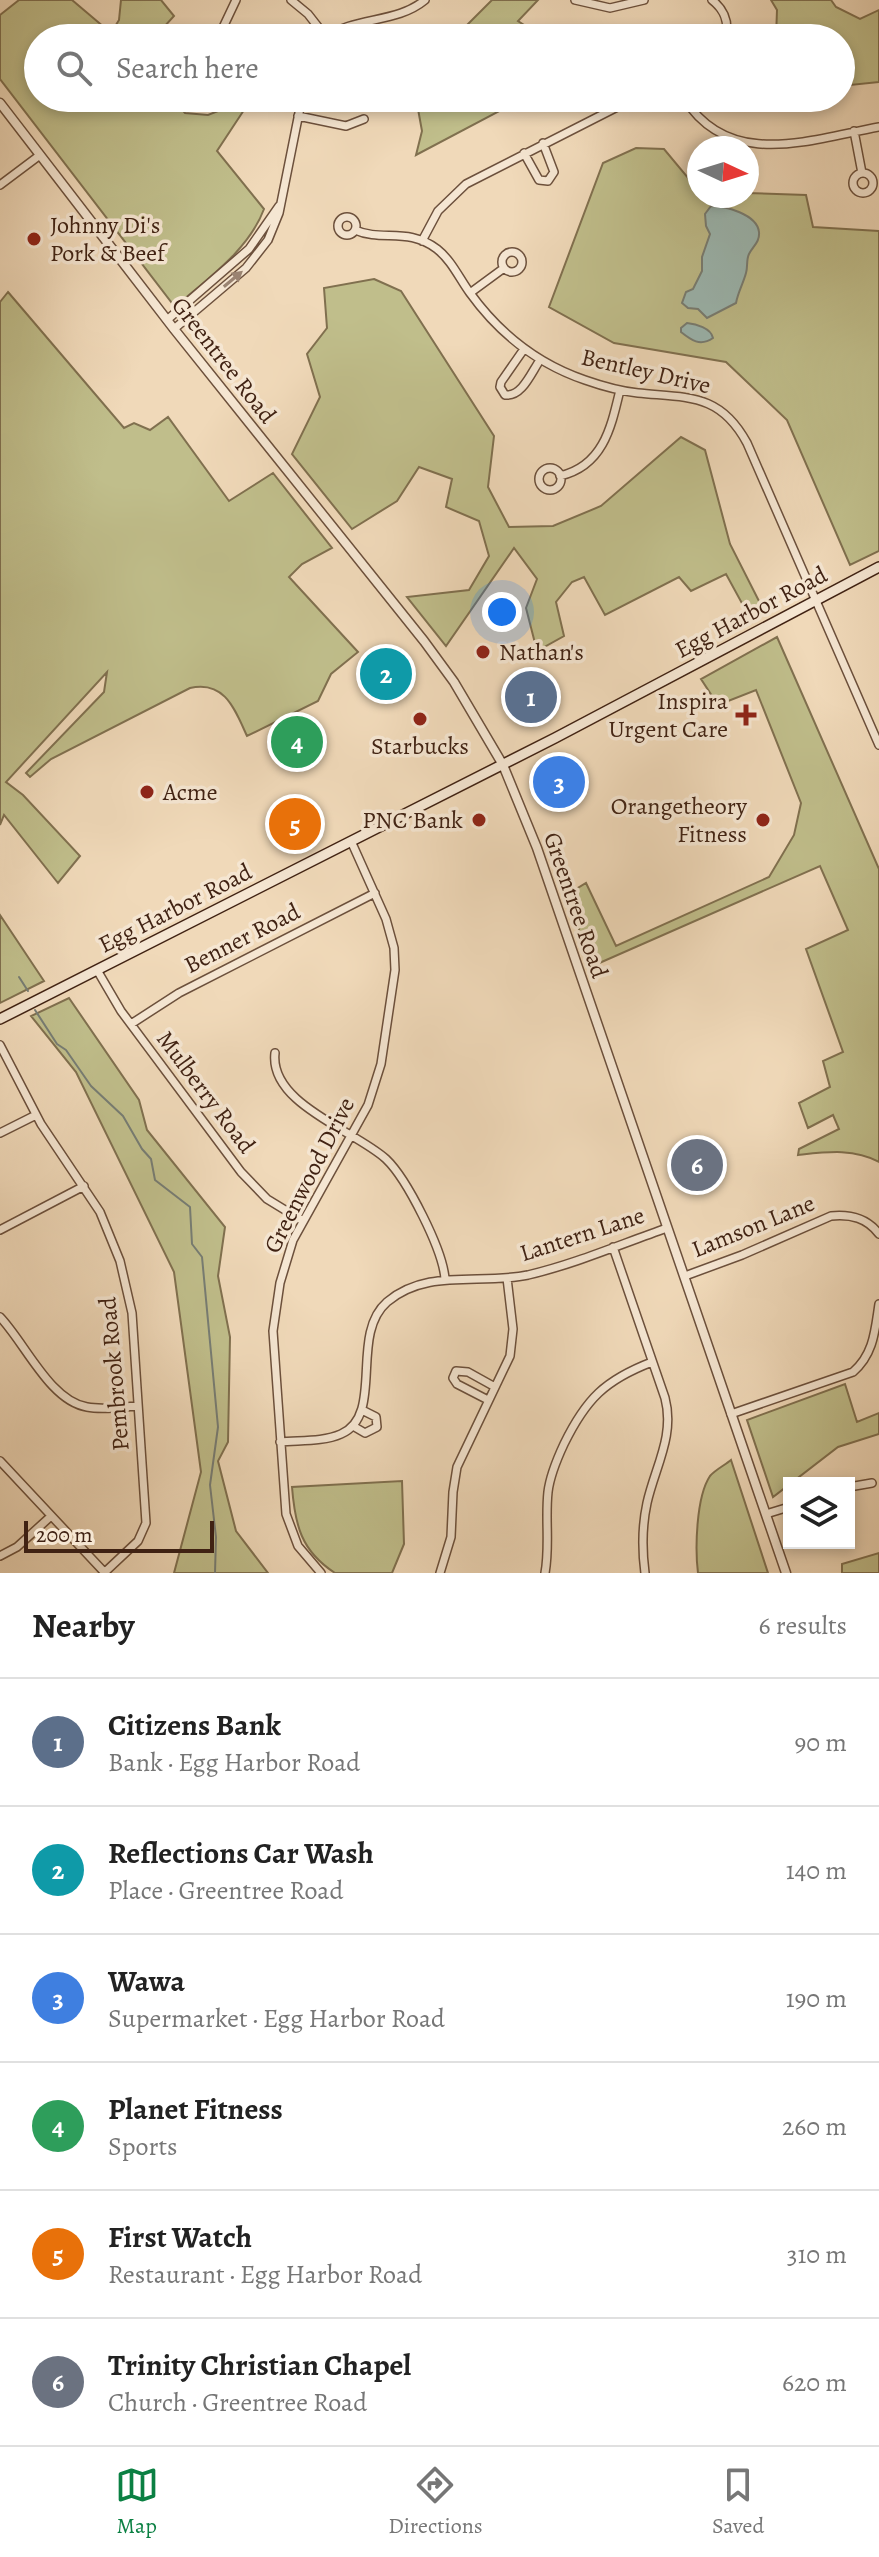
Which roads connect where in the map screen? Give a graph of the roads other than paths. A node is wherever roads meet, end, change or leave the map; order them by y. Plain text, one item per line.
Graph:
1 (236, 0) edge
2 (291, 0) edge
3 (425, 0) edge
4 (575, 0) edge
5 (644, 0) edge
6 (712, 0) edge
7 (225, 24) edge
8 (316, 24) edge
9 (362, 24) edge
10 (727, 24) edge
11 (0, 103) edge
12 (299, 112) edge
13 (606, 112) edge
14 (694, 112) edge
15 (298, 116) junction
16 (364, 119) dead end
17 (879, 127) edge
18 (854, 131) junction
19 (543, 143) junction
20 (524, 153) junction
21 (40, 155) junction
22 (862, 173) dead end
23 (0, 185) edge
24 (279, 206) junction
25 (355, 230) dead end
26 (422, 241) junction
27 (504, 268) dead end
28 (470, 293) junction
29 (167, 320) junction
30 (174, 329) junction
31 (524, 349) junction
32 (540, 360) junction
33 (620, 390) junction
34 (560, 476) dead end
35 (879, 567) edge
36 (817, 600) junction
37 (879, 745) edge
38 (503, 765) junction
39 (351, 841) junction
40 (375, 893) junction
41 (97, 970) junction
42 (0, 1019) edge
43 (131, 1024) junction
44 (0, 1045) edge
45 (275, 1053) dead end
46 (36, 1115) junction
47 (0, 1133) edge
48 (351, 1135) junction
49 (84, 1186) junction
50 (303, 1221) junction
51 (667, 1228) junction
52 (0, 1230) edge
53 (879, 1234) edge
54 (613, 1247) junction
55 (685, 1276) junction
56 (507, 1278) junction
57 (445, 1279) junction
58 (879, 1304) edge
59 (0, 1317) edge
60 (652, 1362) junction
61 (495, 1387) junction
62 (488, 1400) junction
63 (138, 1406) junction
64 (362, 1410) junction
65 (731, 1414) junction
66 (353, 1426) junction
67 (280, 1442) junction
68 (0, 1461) edge
69 (872, 1483) dead end
70 (855, 1486) edge
71 (783, 1509) edge
72 (766, 1514) junction
73 (50, 1517) junction
74 (0, 1556) edge
75 (105, 1573) edge
76 (320, 1573) edge
77 (440, 1573) edge
78 (545, 1573) edge
79 (645, 1573) edge
80 (786, 1573) edge

1 - 7 street
2 - 8 street
3 - 9 street
4 - 5 street
6 - 10 street
11 - 21 street, Greentree Road
12 - 15 street
13 - 19 street
14 - 18 street
15 - 16 street
15 - 24 street
17 - 18 street
18 - 22 street
19 - 20 street
19 - 20 street
20 - 26 street
21 - 23 street
21 - 29 street, Greentree Road
24 - 29 street
30 -> 24 street
25 - 26 street
26 - 28 street, Bentley Drive
27 - 28 street
28 - 31 street, Bentley Drive
29 - 30 street, Greentree Road
30 - 38 street, Greentree Road
31 - 32 street, Bentley Drive
31 - 32 street
32 - 33 street, Bentley Drive
33 - 34 street
33 - 36 street, Bentley Drive
35 - 36 main road, Egg Harbor Road
36 - 37 street, Bentley Drive
36 - 38 main road, Egg Harbor Road
38 - 39 main road, Egg Harbor Road
38 - 51 street, Greentree Road
39 - 40 street, Greenwood Drive
39 - 41 main road, Egg Harbor Road
40 - 43 street, Benner Road
40 - 48 street, Greenwood Drive
41 - 42 main road, Egg Harbor Road
41 - 43 street, Mulberry Road
43 - 50 street, Mulberry Road
44 - 46 street, Pembrook Road
45 - 48 street
46 - 47 street
46 - 49 street, Pembrook Road
48 - 50 street, Greenwood Drive
48 - 57 street
49 - 52 street
49 - 63 street, Pembrook Road
50 - 67 street, Greenwood Drive
51 - 54 street, Lantern Lane
51 - 55 street, Greentree Road
53 - 55 street, Lamson Lane
54 - 56 street, Lantern Lane
54 - 60 street
55 - 65 street, Greentree Road
56 - 57 street, Lantern Lane
56 - 61 street
57 - 64 street, Lantern Lane
58 - 65 street
59 - 63 street
60 - 78 street
60 - 79 street
61 - 62 street
61 - 62 street
62 - 77 street
63 - 75 street, Pembrook Road
64 - 66 street, Lantern Lane
64 - 66 street
65 - 72 street, Greentree Road
66 - 67 street
67 - 76 street, Greenwood Drive
68 - 73 street
69 - 70 street
71 - 72 street
72 - 80 street, Greentree Road
73 - 74 street
73 - 75 street

